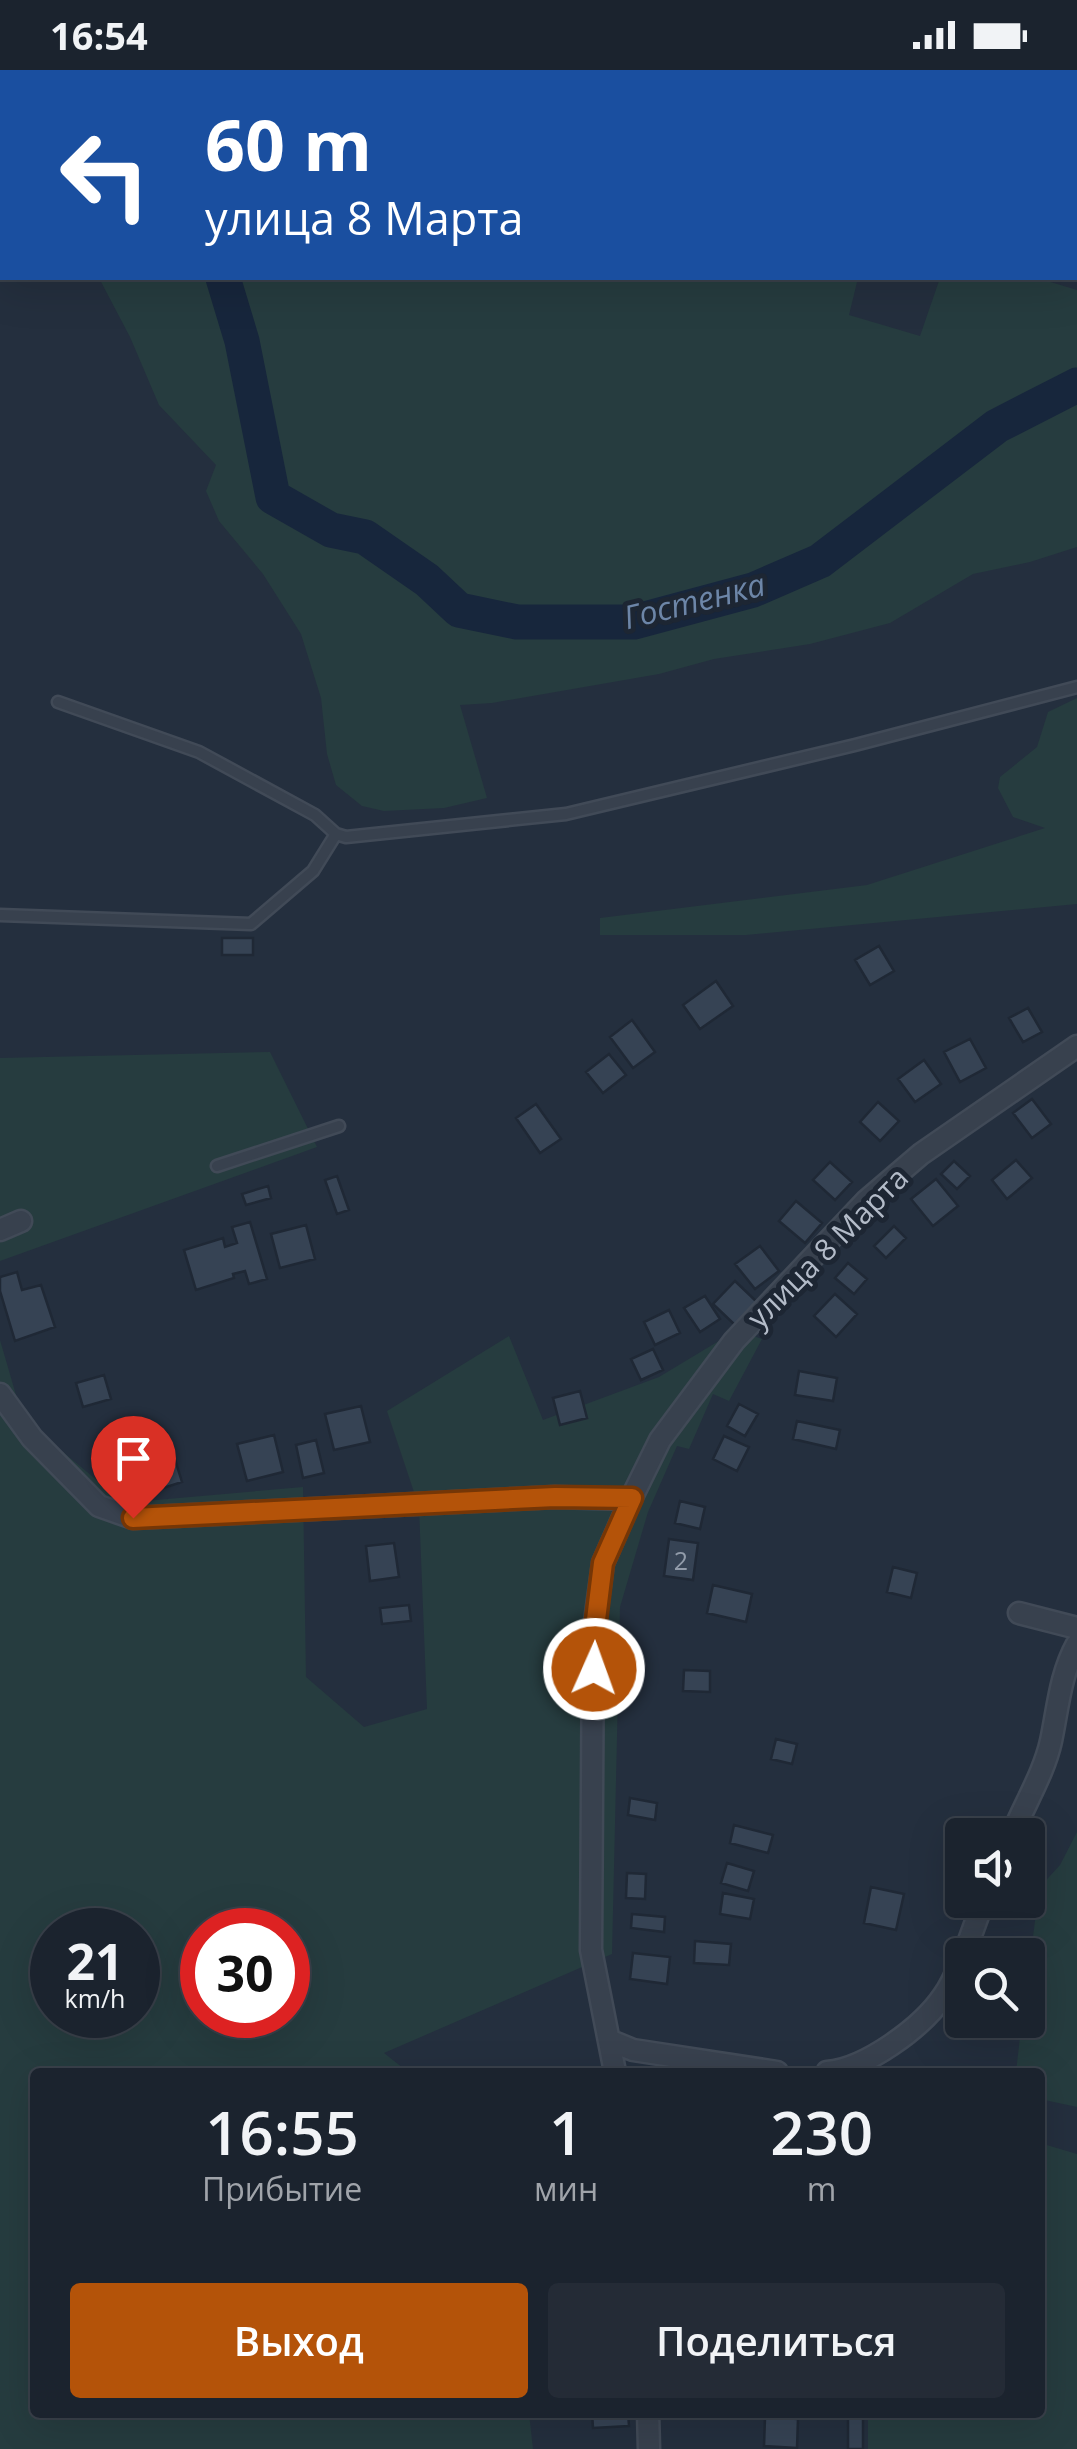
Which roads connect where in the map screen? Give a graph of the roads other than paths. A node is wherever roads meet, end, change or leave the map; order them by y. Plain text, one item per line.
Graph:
1 (1077, 686) edge
2 (58, 702) dead end
3 (336, 834) junction
4 (0, 915) edge
5 (1077, 1046) edge
6 (338, 1126) dead end
7 (216, 1166) dead end
8 (21, 1222) dead end
9 (0, 1230) edge
10 (0, 1394) edge
11 (632, 1498) junction
12 (1019, 1613) dead end
13 (1077, 1628) edge
14 (1077, 1644) edge
15 (1019, 1818) edge
16 (976, 1918) edge
17 (611, 2041) junction
18 (614, 2068) edge
19 (751, 2068) edge
20 (850, 2068) edge
21 (648, 2418) edge
22 (649, 2449) edge

1 - 3 lane
2 - 3 lane
3 - 4 lane
5 - 11 street, улица 8 Марта
6 - 7 lane
8 - 9 street
10 - 11 street
11 - 17 street, улица 8 Марта
12 - 13 street
14 - 15 street
16 - 20 street
17 - 18 street, улица 8 Марта
17 - 19 street
21 - 22 street

